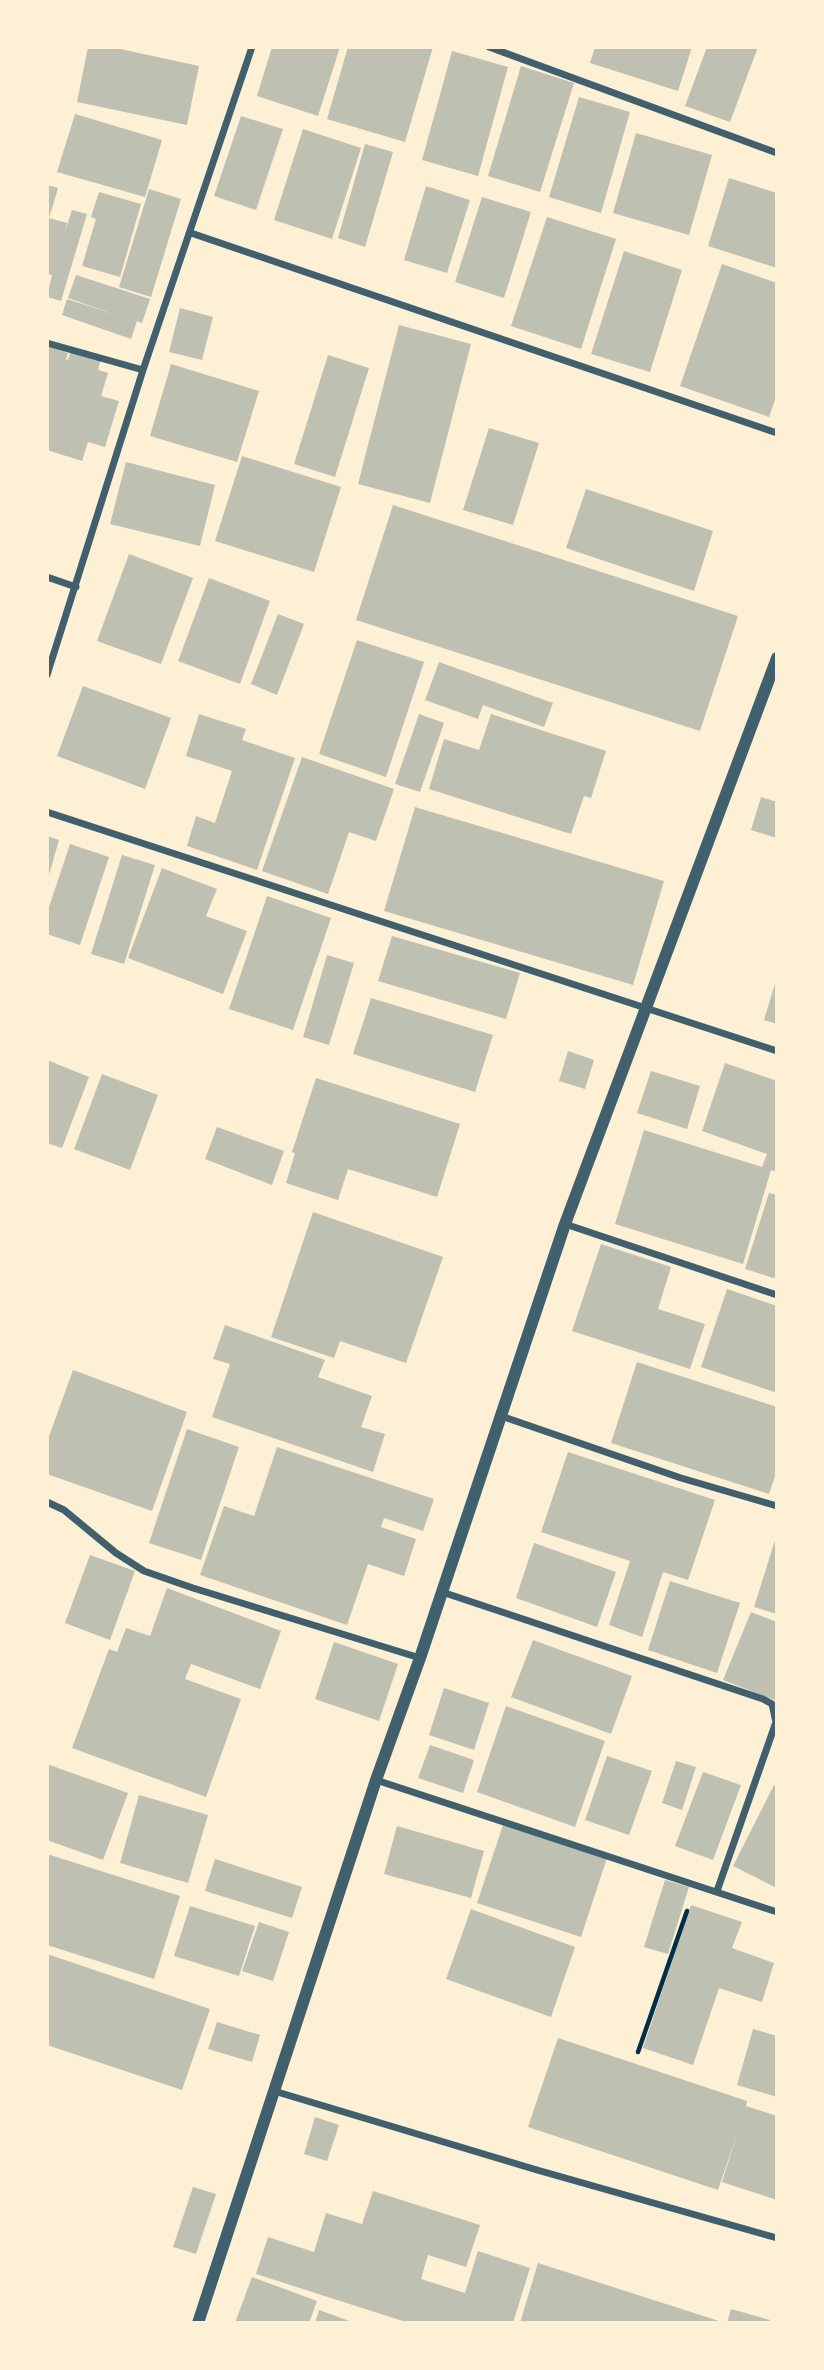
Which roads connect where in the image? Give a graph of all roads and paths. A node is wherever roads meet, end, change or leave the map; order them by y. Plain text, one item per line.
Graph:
1 (252, 47) edge
2 (489, 47) edge
3 (777, 153) edge
4 (191, 233) junction
5 (47, 343) edge
6 (143, 370) junction
7 (777, 433) edge
8 (47, 577) edge
9 (76, 587) junction
10 (777, 657) edge
11 (47, 675) edge
12 (47, 812) edge
13 (647, 1007) junction
14 (777, 1051) edge
15 (565, 1224) junction
16 (777, 1295) edge
17 (501, 1416) junction
18 (47, 1502) edge
19 (777, 1506) edge
20 (442, 1592) junction
21 (420, 1658) junction
22 (376, 1780) junction
23 (697, 1884) junction
24 (717, 1891) junction
25 (777, 1912) edge
26 (638, 2052) dead end
27 (273, 2091) junction
28 (777, 2238) edge
29 (198, 2323) edge

1 - 4 street
2 - 3 street
4 - 6 street
4 - 7 street
5 - 6 street
6 - 9 street
8 - 9 street
9 - 11 street
10 - 13 street
12 - 13 street
13 - 14 street
13 - 15 street
15 - 16 street
15 - 17 street
17 - 19 street
17 - 20 street
18 - 21 street
20 - 21 street
20 - 24 street
21 - 22 street
22 - 23 street
22 - 27 street
23 - 24 street
23 - 26 path
24 - 25 street
27 - 28 street
27 - 29 street

